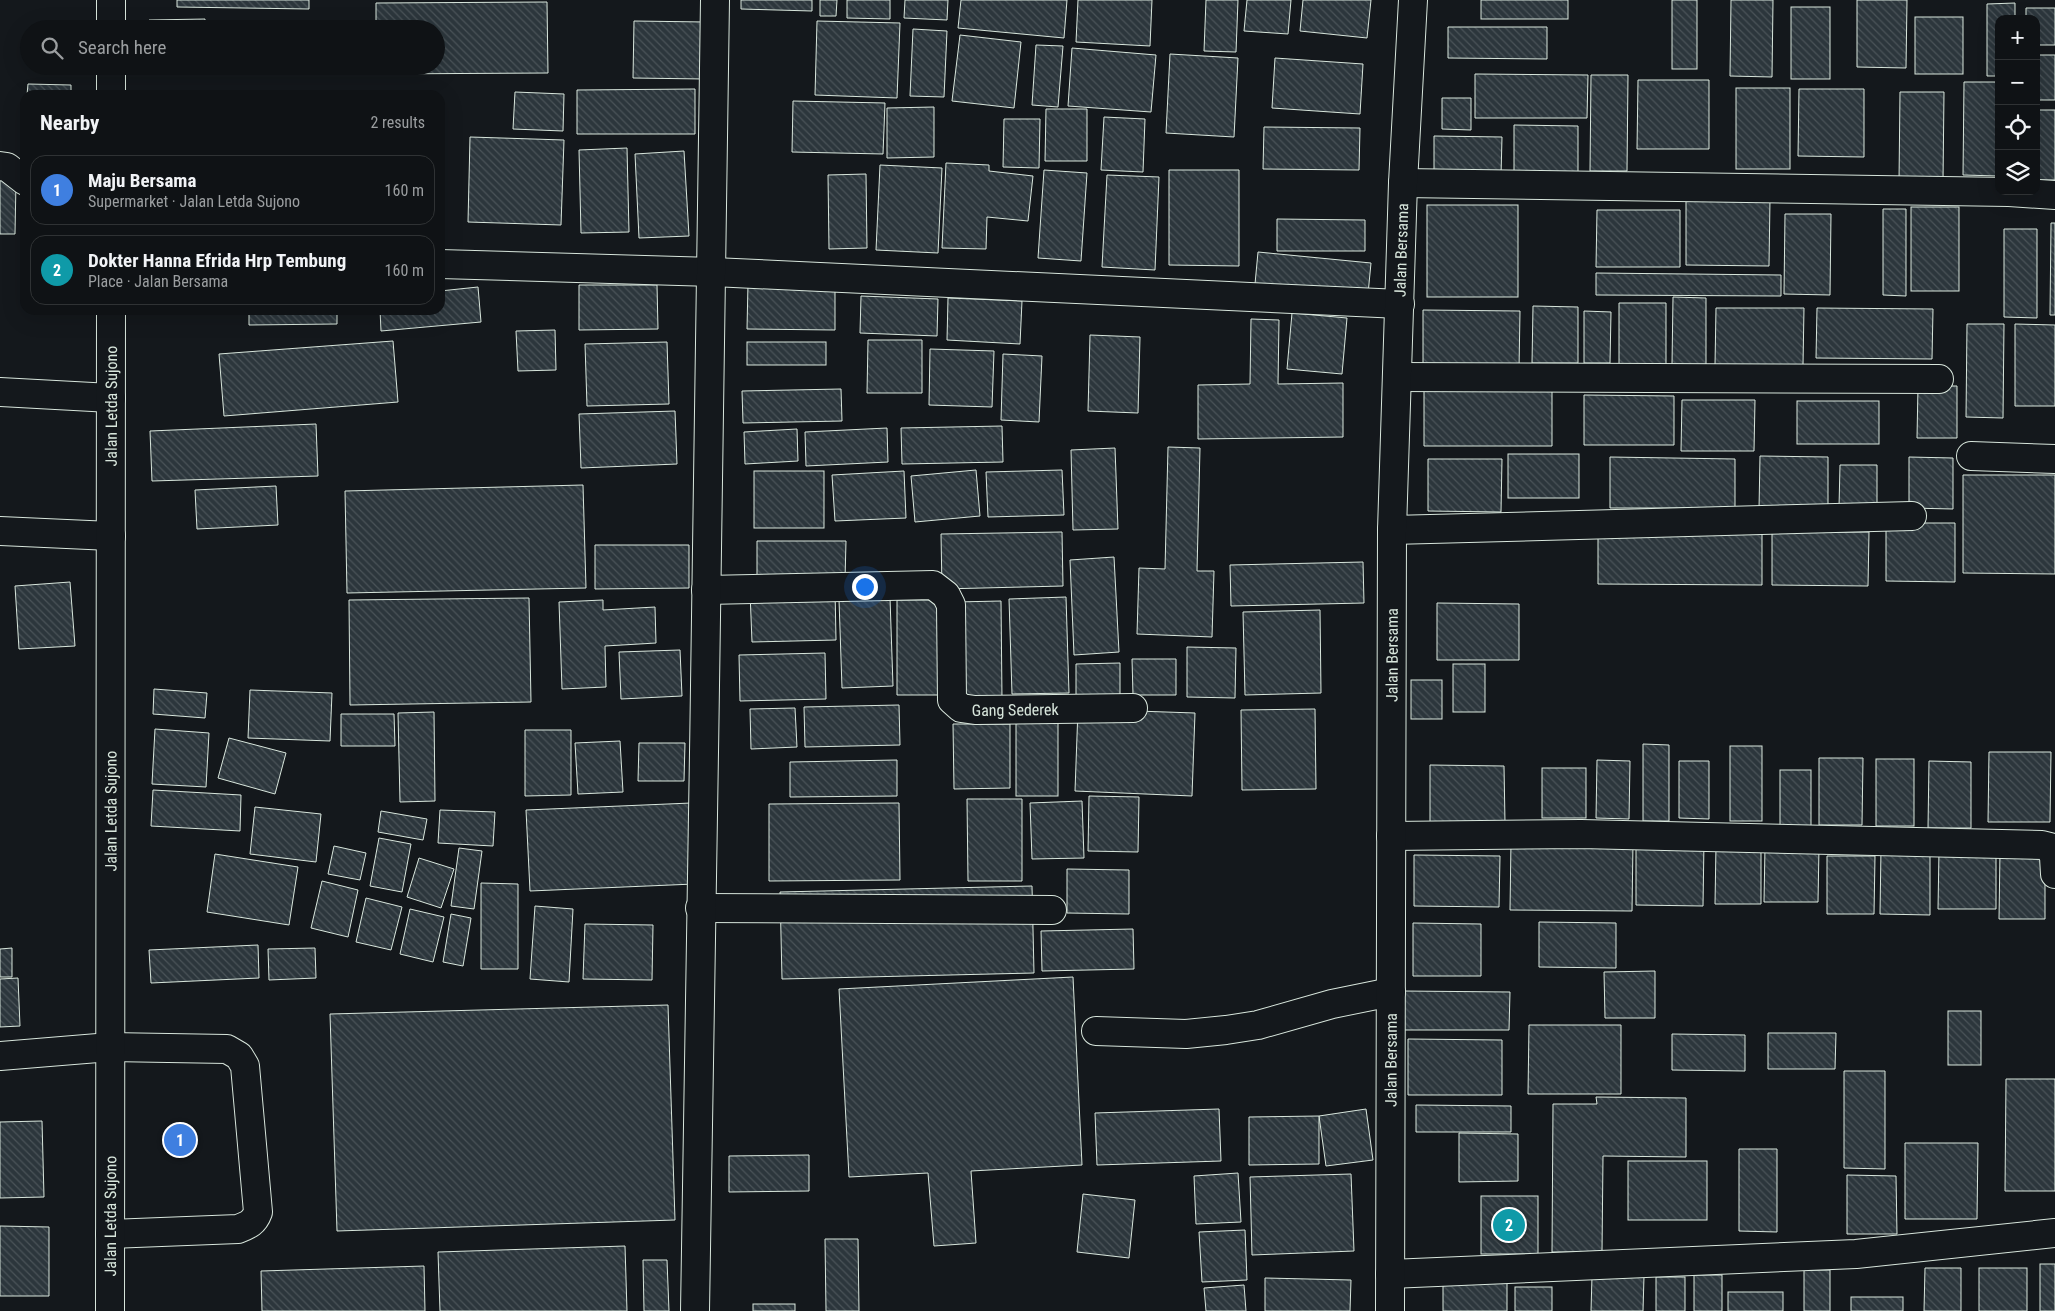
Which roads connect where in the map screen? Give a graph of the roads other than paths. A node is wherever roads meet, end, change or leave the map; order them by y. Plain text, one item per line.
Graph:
1 (111, 0) edge
2 (715, 0) edge
3 (1413, 0) edge
4 (111, 20) edge
5 (111, 75) edge
6 (111, 90) edge
7 (0, 166) edge
8 (20, 177) edge
9 (1403, 183) junction
10 (2055, 195) edge
11 (445, 264) edge
12 (713, 272) junction
13 (1400, 304) junction
14 (111, 315) edge
15 (1398, 377) junction
16 (1939, 378) dead end
17 (0, 392) edge
18 (111, 398) junction
19 (1971, 456) dead end
20 (2055, 459) edge
21 (1912, 516) dead end
22 (1392, 530) junction
23 (0, 531) edge
24 (111, 536) junction
25 (706, 590) junction
26 (1133, 708) dead end
27 (1391, 836) junction
28 (2055, 874) edge
29 (700, 908) junction
30 (1052, 910) dead end
31 (1391, 992) junction
32 (1096, 1031) dead end
33 (110, 1047) junction
34 (0, 1056) edge
35 (2055, 1233) edge
36 (110, 1234) junction
37 (1390, 1274) junction
38 (110, 1311) edge
39 (695, 1311) edge
40 (1390, 1311) edge

1 - 4 main road
2 - 12 main road
3 - 9 main road, Jalan Bersama
5 - 6 main road
7 - 8 main road
9 - 10 main road
9 - 13 main road, Jalan Bersama
11 - 12 main road
12 - 13 main road
12 - 25 main road
13 - 15 main road, Jalan Bersama
14 - 18 main road, Jalan Letda Sujono
15 - 16 main road
15 - 22 main road, Jalan Bersama
17 - 18 main road
18 - 24 main road, Jalan Letda Sujono
19 - 20 main road
21 - 22 main road
22 - 27 main road, Jalan Bersama
23 - 24 main road
24 - 33 main road, Jalan Letda Sujono
25 - 26 main road, Gang Sederek
25 - 29 main road
27 - 28 main road
27 - 31 main road, Jalan Bersama
29 - 30 main road
29 - 39 main road
31 - 32 main road
31 - 37 main road, Jalan Bersama
33 - 34 main road
33 - 36 main road, Jalan Letda Sujono
33 - 36 main road
35 - 37 main road
36 - 38 main road, Jalan Letda Sujono
37 - 40 main road, Jalan Bersama

